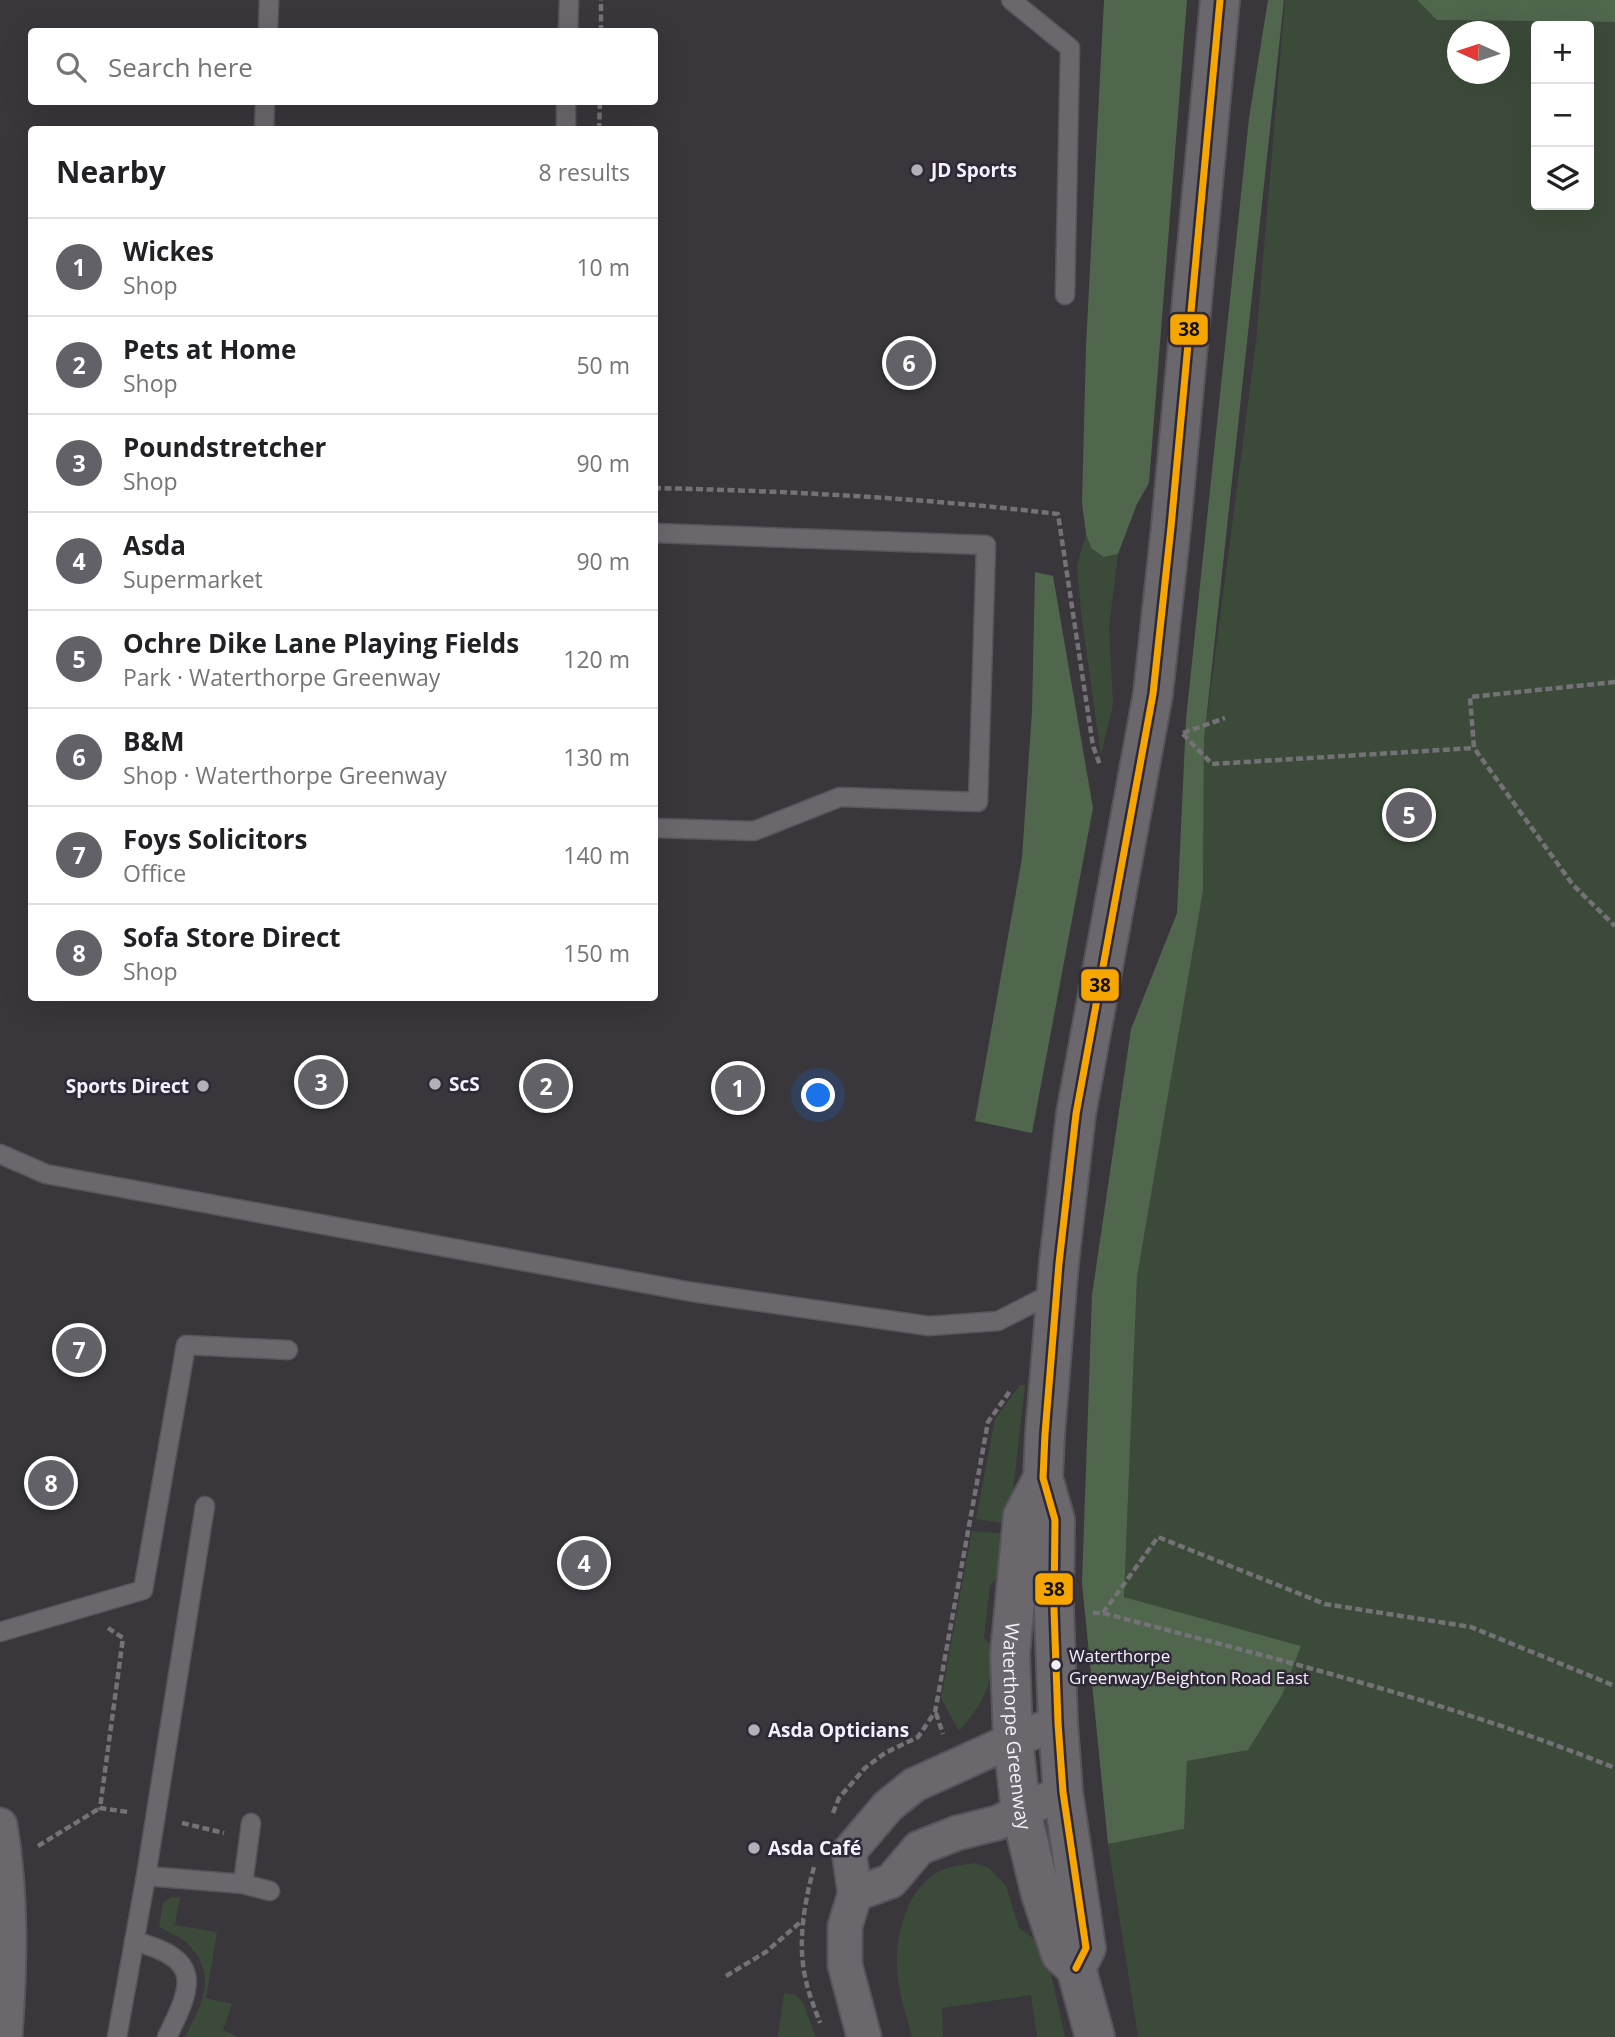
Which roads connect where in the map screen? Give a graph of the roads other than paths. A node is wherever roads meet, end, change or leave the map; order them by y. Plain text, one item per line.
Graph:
1 (270, 0) edge
2 (569, 0) edge
3 (1011, 0) edge
4 (1220, 0) edge
5 (268, 28) edge
6 (568, 28) edge
7 (265, 105) edge
8 (566, 105) edge
9 (264, 126) edge
10 (566, 126) edge
11 (1065, 295) dead end
12 (658, 533) edge
13 (658, 828) edge
14 (0, 1154) edge
15 (1057, 1291) junction
16 (288, 1350) dead end
17 (1043, 1478) junction
18 (205, 1506) dead end
19 (0, 1632) edge
20 (1058, 1723) junction
21 (1013, 1740) junction
22 (1063, 1792) junction
23 (1021, 1812) junction
24 (251, 1823) dead end
25 (0, 1825) edge
26 (146, 1876) junction
27 (243, 1884) junction
28 (270, 1891) dead end
29 (856, 1894) junction
30 (134, 1941) junction
31 (1076, 1968) junction
32 (5, 2037) edge
33 (117, 2037) edge
34 (167, 2037) edge
35 (864, 2037) edge
36 (1095, 2037) edge

1 - 5 lane
2 - 6 lane
3 - 11 lane
4 - 15 street, Waterthorpe Greenway
7 - 9 lane
8 - 10 lane
12 - 13 lane
14 - 15 lane
15 - 17 street, Waterthorpe Greenway
16 - 19 lane
17 - 20 street, Waterthorpe Greenway
17 - 21 street, Waterthorpe Greenway
18 - 26 lane
20 - 21 street
20 - 22 street, Waterthorpe Greenway
21 - 23 street, Waterthorpe Greenway
21 - 29 street
22 - 23 street
22 - 31 street, Waterthorpe Greenway
23 - 29 street
23 - 31 street, Waterthorpe Greenway
24 - 27 lane
25 - 32 street
26 - 27 lane
26 - 30 lane
27 - 28 lane
29 - 35 street
30 - 33 lane
30 - 34 lane
31 - 36 street, Waterthorpe Greenway

